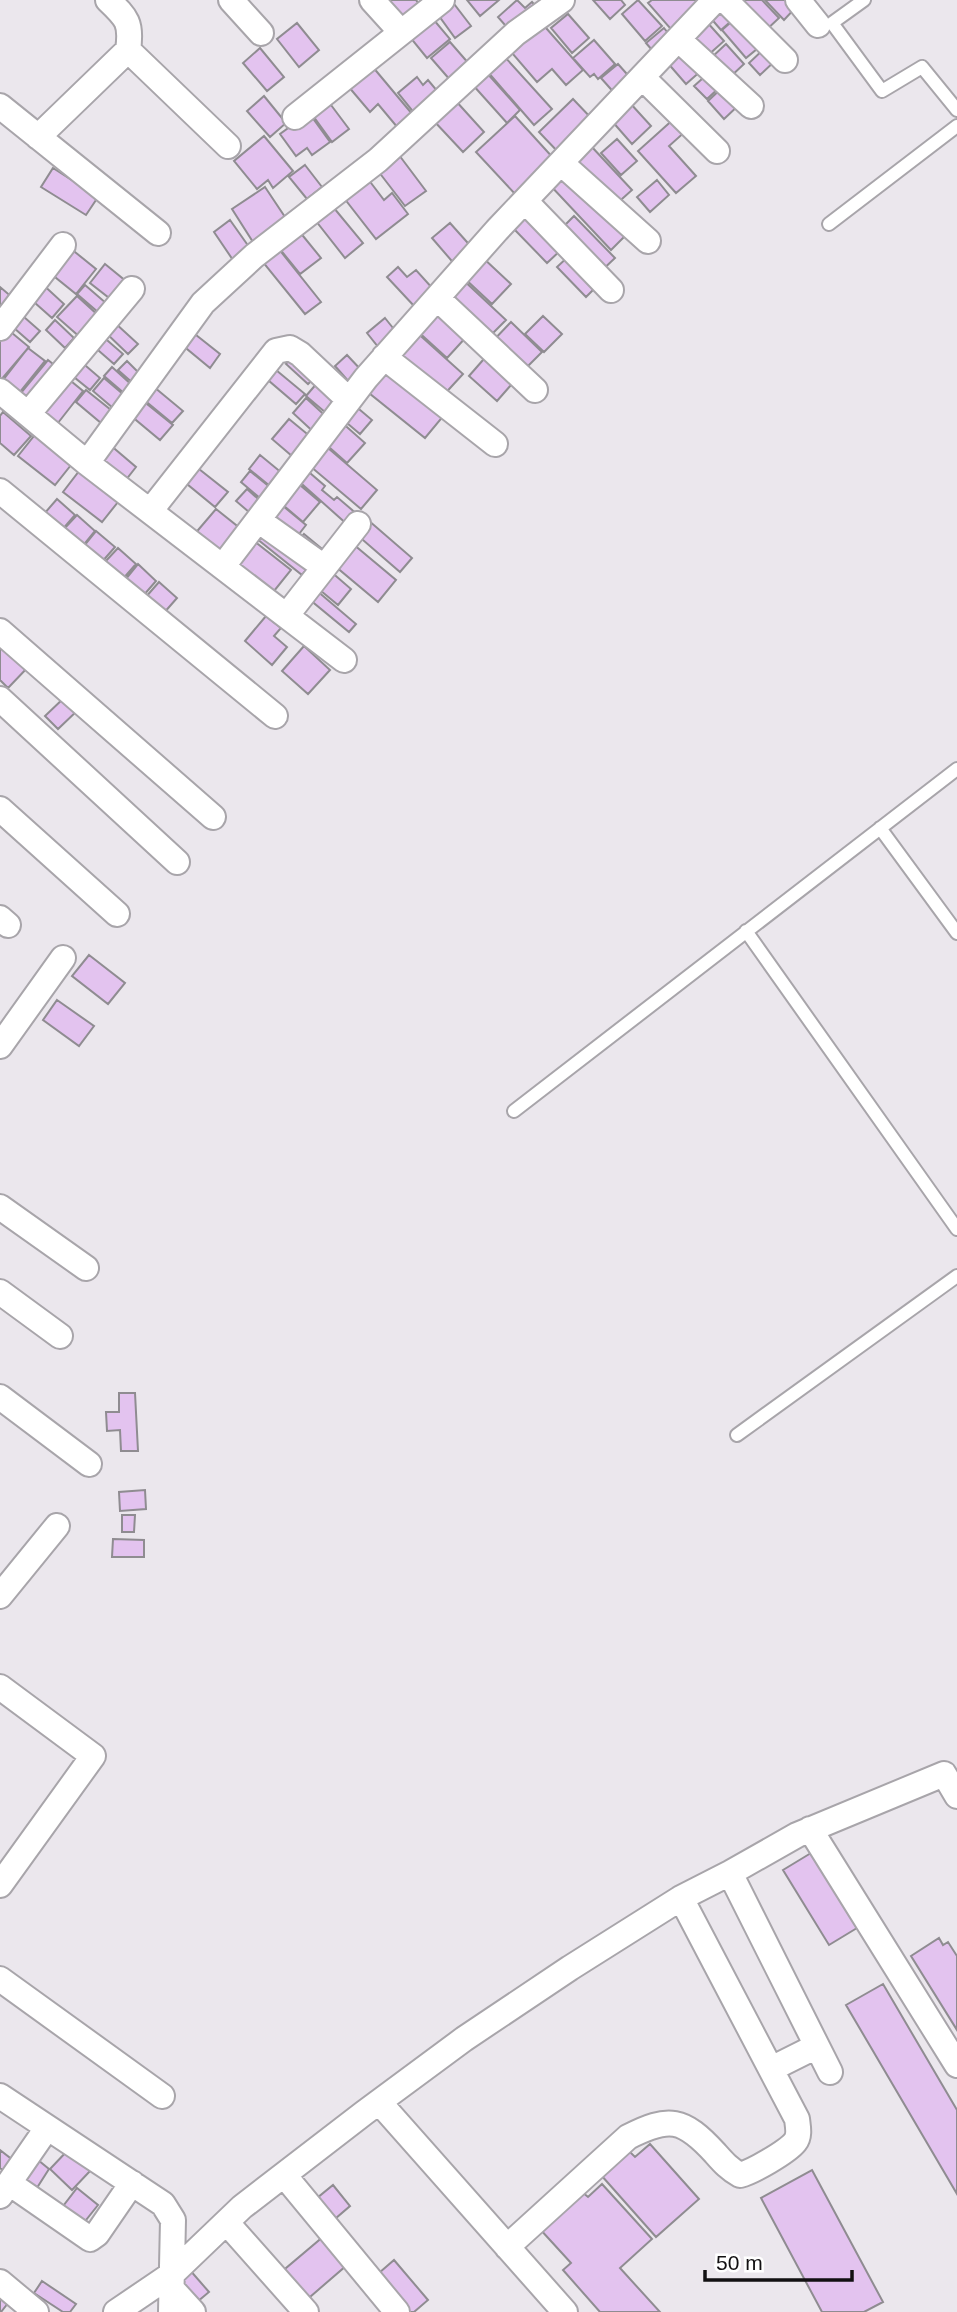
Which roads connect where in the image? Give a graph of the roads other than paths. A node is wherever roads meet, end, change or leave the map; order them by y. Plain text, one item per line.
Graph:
1 (108, 0) edge
2 (230, 0) edge
3 (372, 0) edge
4 (442, 0) edge
5 (562, 0) edge
6 (715, 0) edge
7 (725, 0) edge
8 (798, 0) edge
9 (864, 0) edge
10 (818, 25) dead end
11 (401, 32) junction
12 (261, 33) dead end
13 (678, 39) junction
14 (128, 50) junction
15 (785, 60) dead end
16 (642, 77) junction
17 (0, 106) edge
18 (751, 106) dead end
19 (957, 110) edge
20 (295, 117) dead end
21 (957, 126) edge
22 (38, 137) junction
23 (228, 146) dead end
24 (717, 150) dead end
25 (561, 163) junction
26 (525, 201) junction
27 (829, 224) dead end
28 (158, 233) dead end
29 (648, 242) dead end
30 (63, 245) dead end
31 (132, 289) dead end
32 (611, 290) dead end
33 (437, 298) junction
34 (0, 328) edge
35 (384, 357) junction
36 (535, 390) dead end
37 (0, 391) edge
38 (349, 400) junction
39 (28, 414) junction
40 (495, 444) dead end
41 (88, 463) junction
42 (0, 491) edge
43 (151, 510) junction
44 (258, 520) junction
45 (358, 523) dead end
46 (223, 566) junction
47 (324, 567) junction
48 (287, 615) junction
49 (0, 631) edge
50 (344, 660) dead end
51 (0, 699) edge
52 (275, 716) dead end
53 (957, 769) edge
54 (0, 809) edge
55 (213, 817) dead end
56 (880, 828) junction
57 (177, 862) dead end
58 (117, 914) dead end
59 (746, 931) junction
60 (957, 933) edge
61 (63, 958) dead end
62 (0, 1046) edge
63 (514, 1111) dead end
64 (0, 1207) edge
65 (957, 1228) edge
66 (86, 1268) dead end
67 (957, 1276) edge
68 (0, 1292) edge
69 (60, 1336) dead end
70 (0, 1397) edge
71 (737, 1435) dead end
72 (89, 1464) dead end
73 (57, 1526) dead end
74 (0, 1595) edge
75 (0, 1687) edge
76 (957, 1796) edge
77 (810, 1829) junction
78 (730, 1873) junction
79 (0, 1885) edge
80 (681, 1898) junction
81 (0, 1979) edge
82 (817, 2046) junction
83 (957, 2065) edge
84 (771, 2069) junction
85 (830, 2072) dead end
86 (0, 2096) edge
87 (163, 2096) dead end
88 (379, 2102) junction
89 (47, 2128) junction
90 (284, 2175) junction
91 (132, 2183) junction
92 (5, 2190) edge
93 (227, 2223) junction
94 (507, 2247) junction
95 (0, 2283) edge
96 (172, 2291) edge
97 (36, 2312) edge
98 (116, 2312) edge
99 (193, 2312) edge
100 (306, 2312) edge
101 (397, 2312) edge
102 (565, 2312) edge

1 - 14 street
2 - 12 street
3 - 11 street
4 - 11 street
5 - 41 street
6 - 13 street
7 - 15 street
8 - 10 street
9 - 19 lane
11 - 20 street
13 - 16 street
13 - 18 street
14 - 22 street
14 - 23 street
16 - 24 street
16 - 25 street
17 - 22 street
21 - 27 lane
22 - 28 street
25 - 26 street
25 - 29 street
26 - 32 street
26 - 33 street
30 - 34 street
31 - 39 street
33 - 35 street
33 - 36 street
35 - 38 street
35 - 40 street
37 - 39 street
38 - 43 street
38 - 44 street
39 - 41 street
41 - 43 street
42 - 52 street
43 - 46 street
44 - 46 street
44 - 47 street
45 - 47 street
46 - 48 street
47 - 48 street
48 - 50 street
49 - 55 street
51 - 57 street
53 - 56 lane
54 - 58 street
56 - 59 lane
56 - 60 lane
59 - 63 lane
59 - 65 lane
61 - 62 street
64 - 66 street
67 - 71 lane
68 - 69 street
70 - 72 street
73 - 74 street
75 - 79 street
76 - 77 street
77 - 78 street
77 - 83 street
78 - 80 street
78 - 82 street
80 - 84 street
80 - 88 street
81 - 87 street
82 - 84 street
82 - 85 street
84 - 94 street
86 - 89 street
88 - 90 street
88 - 94 street
89 - 91 street
89 - 92 street
90 - 93 street
90 - 101 street
91 - 92 street
91 - 96 street
93 - 96 street
93 - 100 street
94 - 102 street
95 - 97 street
96 - 98 street
96 - 99 street

